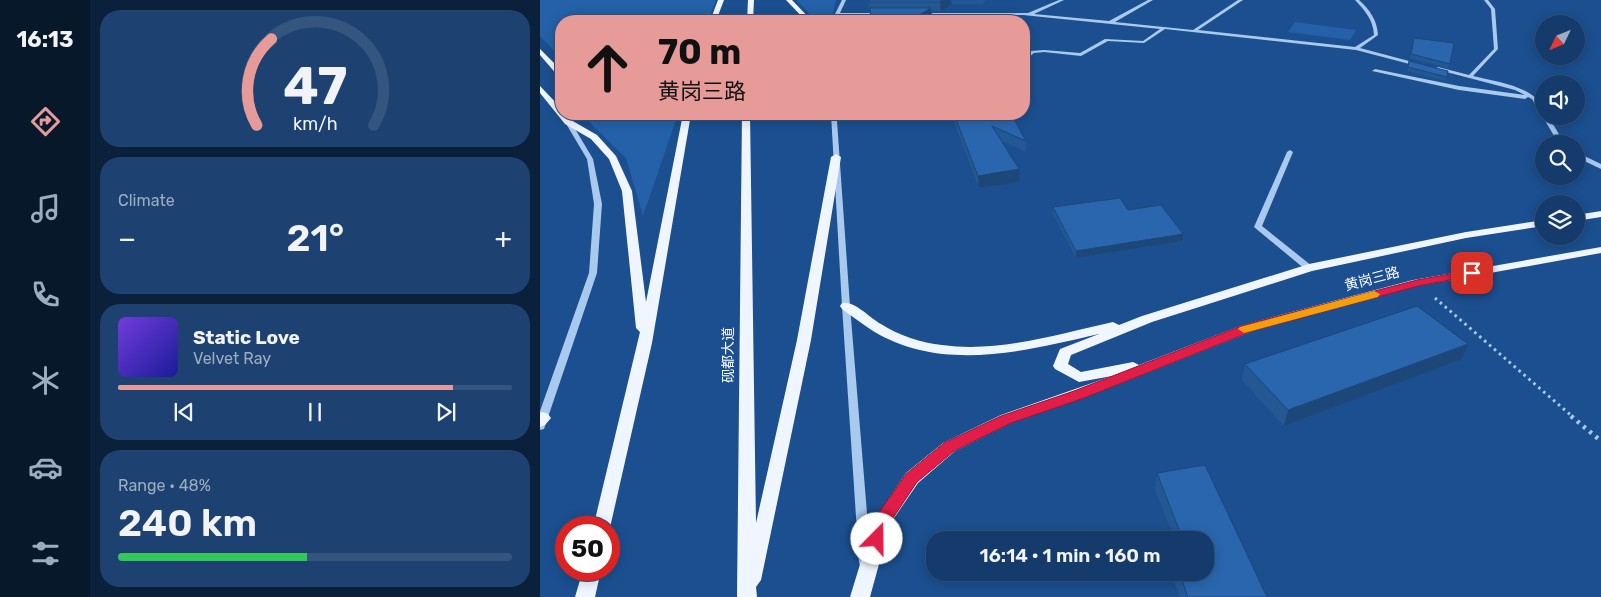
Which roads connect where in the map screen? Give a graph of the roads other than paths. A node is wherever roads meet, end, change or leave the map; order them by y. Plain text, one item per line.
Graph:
1 (721, 0) edge
2 (751, 0) edge
3 (789, 0) edge
4 (844, 0) edge
5 (1062, 0) edge
6 (1151, 0) edge
7 (1226, 0) edge
8 (1357, 0) edge
9 (1486, 0) edge
10 (1240, 1) edge
11 (837, 14) joint
12 (886, 14) edge
13 (915, 14) edge
14 (1029, 14) junction
15 (715, 15) edge
16 (750, 15) edge
17 (803, 15) edge
18 (1111, 22) junction
19 (1164, 28) junction
20 (1194, 30) junction
21 (1356, 49) junction
22 (540, 51) edge
23 (1030, 54) edge
24 (555, 67) edge
25 (1375, 71) dead end
26 (1470, 77) junction
27 (540, 88) edge
28 (1534, 98) joint
29 (555, 106) edge
30 (686, 120) edge
31 (746, 120) edge
32 (835, 120) edge
33 (568, 122) joint
34 (1290, 152) dead end
35 (836, 157) junction
36 (1585, 159) edge
37 (1601, 167) edge
38 (1601, 214) edge
39 (1585, 217) edge
40 (1535, 224) edge
41 (1601, 250) edge
42 (1309, 268) junction
43 (846, 306) junction
44 (1147, 319) junction
45 (645, 343) junction
46 (1158, 363) junction
47 (541, 421) edge
48 (605, 516) edge
49 (866, 572) junction
50 (589, 581) edge
51 (585, 597) edge
52 (747, 597) edge
53 (860, 597) edge
54 (866, 597) edge

1 - 15 main road
2 - 16 main road
3 - 17 main road
4 - 11 street
5 - 14 lane
6 - 18 street
7 - 10 lane
8 - 21 street
9 - 26 street
10 - 20 street
11 - 12 street
13 - 14 street
14 - 18 street
18 - 19 street
19 - 20 street
19 - 23 street
20 - 21 street
21 - 26 street
22 - 24 main road
25 - 28 street
26 - 28 street
27 - 29 main road
30 - 45 main road
31 - 52 main road, 砚都大道
32 - 35 street
33 - 45 main road
33 - 47 street
34 - 42 street
35 - 43 street
35 - 52 main road
36 - 37 street
38 - 39 main road
40 - 42 main road, 黄岗三路
41 - 46 main road, 黄岗三路
42 - 44 main road, 黄岗三路
43 - 44 main road
43 - 49 street
44 - 46 main road
45 - 48 main road
46 - 49 main road
49 - 53 main road
49 - 54 street
50 - 51 main road

